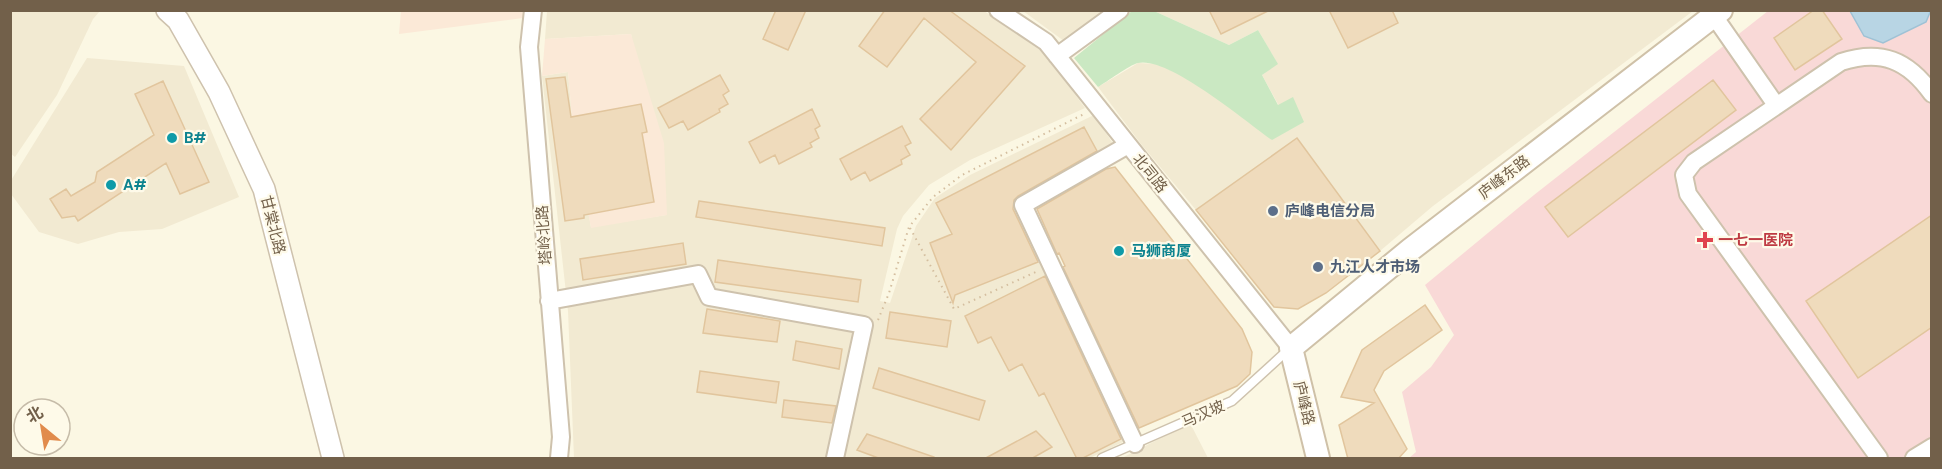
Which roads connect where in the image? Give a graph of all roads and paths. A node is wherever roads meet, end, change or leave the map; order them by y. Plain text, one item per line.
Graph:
1 (167, 10) edge
2 (533, 10) edge
3 (998, 10) edge
4 (1120, 10) edge
5 (1717, 13) edge
6 (1057, 56) junction
7 (1932, 94) edge
8 (1776, 105) junction
9 (1097, 107) junction
10 (1128, 144) junction
11 (909, 227) junction
12 (1051, 265) junction
13 (549, 301) junction
14 (878, 321) dead end
15 (1291, 348) junction
16 (1135, 444) junction
17 (1932, 447) edge
18 (333, 459) edge
19 (559, 459) edge
20 (835, 459) edge
21 (1102, 459) edge
22 (1318, 459) edge
23 (1878, 459) edge
24 (1914, 459) edge

1 - 18 street, 甘棠北路
2 - 13 street, 塔岭北路
3 - 6 street, 北司路
4 - 6 street
5 - 8 street
5 - 15 main road, 庐峰东路
6 - 9 street, 北司路
7 - 8 street
8 - 23 street
9 - 10 street, 北司路
9 - 11 path
10 - 12 street
10 - 15 street, 北司路
11 - 12 path
11 - 14 path
12 - 16 street
13 - 19 street, 塔岭北路
13 - 20 street
15 - 16 lane, 马汉坡
15 - 22 main road, 庐峰路
16 - 21 lane, 马汉坡
17 - 24 street

